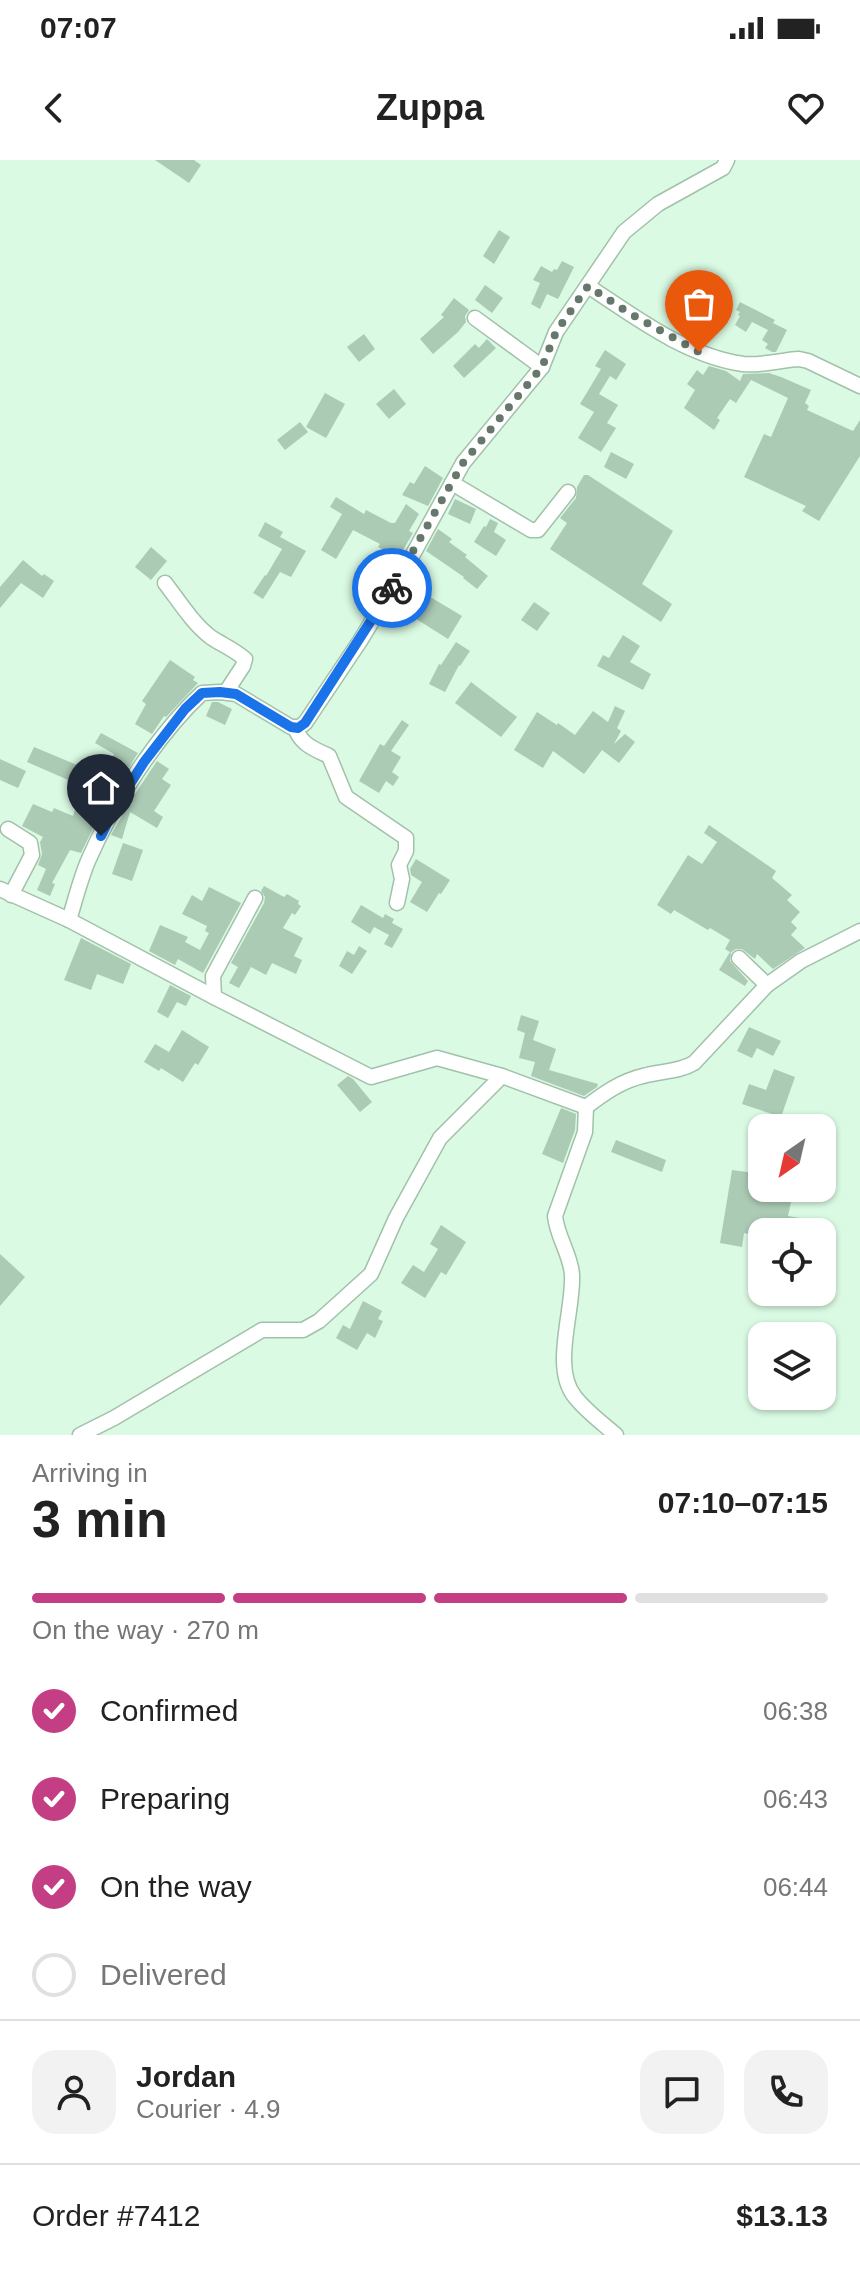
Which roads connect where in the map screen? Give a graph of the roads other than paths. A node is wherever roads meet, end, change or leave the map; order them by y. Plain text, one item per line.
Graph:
1 (727, 160) edge
2 (588, 286) junction
3 (475, 318) dead end
4 (542, 367) junction
5 (860, 386) edge
6 (452, 483) junction
7 (568, 492) dead end
8 (165, 583) dead end
9 (226, 692) junction
10 (295, 727) junction
11 (8, 829) dead end
12 (6, 892) edge
13 (255, 898) dead end
14 (397, 903) dead end
15 (69, 920) junction
16 (860, 931) edge
17 (739, 958) dead end
18 (767, 985) junction
19 (214, 997) junction
20 (502, 1076) junction
21 (586, 1107) junction
22 (80, 1435) edge
23 (616, 1435) edge

1 - 2 street
2 - 4 street
2 - 5 street
3 - 4 street
4 - 6 street
6 - 7 street
6 - 10 street
8 - 9 street
9 - 10 street
9 - 15 street
10 - 14 street
11 - 12 street
12 - 15 street
13 - 19 street
15 - 19 street
16 - 18 street
17 - 18 street
18 - 21 street
19 - 20 street
20 - 21 street
20 - 22 street
21 - 23 street

